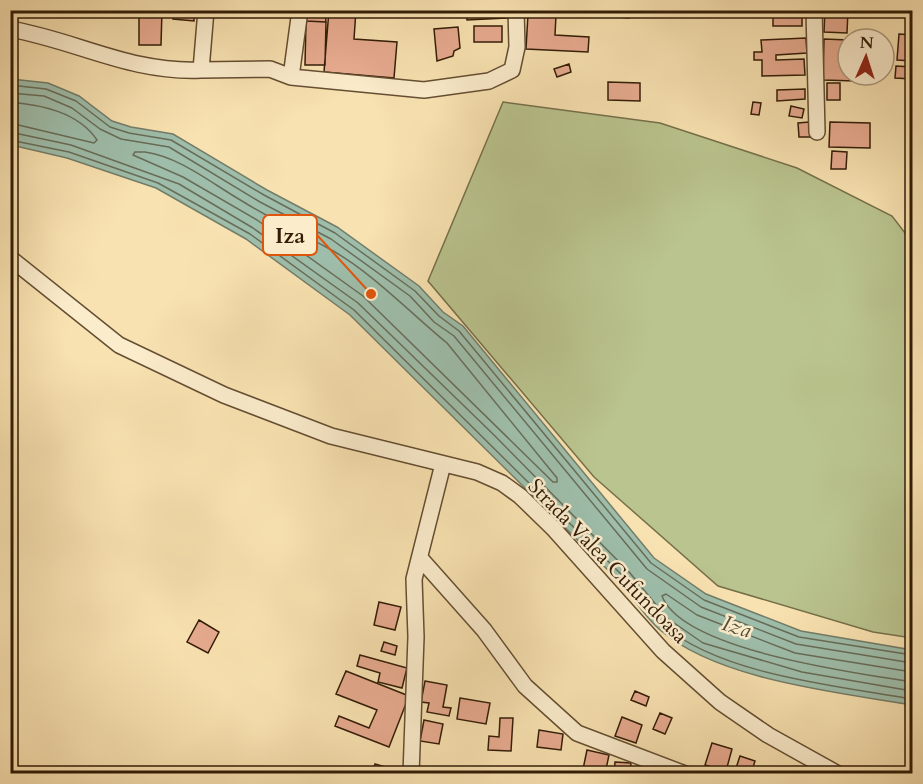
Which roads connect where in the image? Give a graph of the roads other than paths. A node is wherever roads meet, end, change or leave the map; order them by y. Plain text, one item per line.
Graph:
1 (206, 10) edge
2 (300, 10) edge
3 (516, 10) edge
4 (813, 10) edge
5 (10, 29) edge
6 (201, 70) junction
7 (291, 76) junction
8 (817, 132) dead end
9 (10, 258) edge
10 (443, 464) junction
11 (420, 558) junction
12 (411, 774) edge
13 (685, 774) edge
14 (838, 774) edge

1 - 6 street
2 - 7 street
3 - 7 street
4 - 8 street
5 - 6 street
6 - 7 street
9 - 10 street, Strada Valea Cufundoasa
10 - 11 street
10 - 14 street, Strada Valea Cufundoasa
11 - 12 street
11 - 13 street

